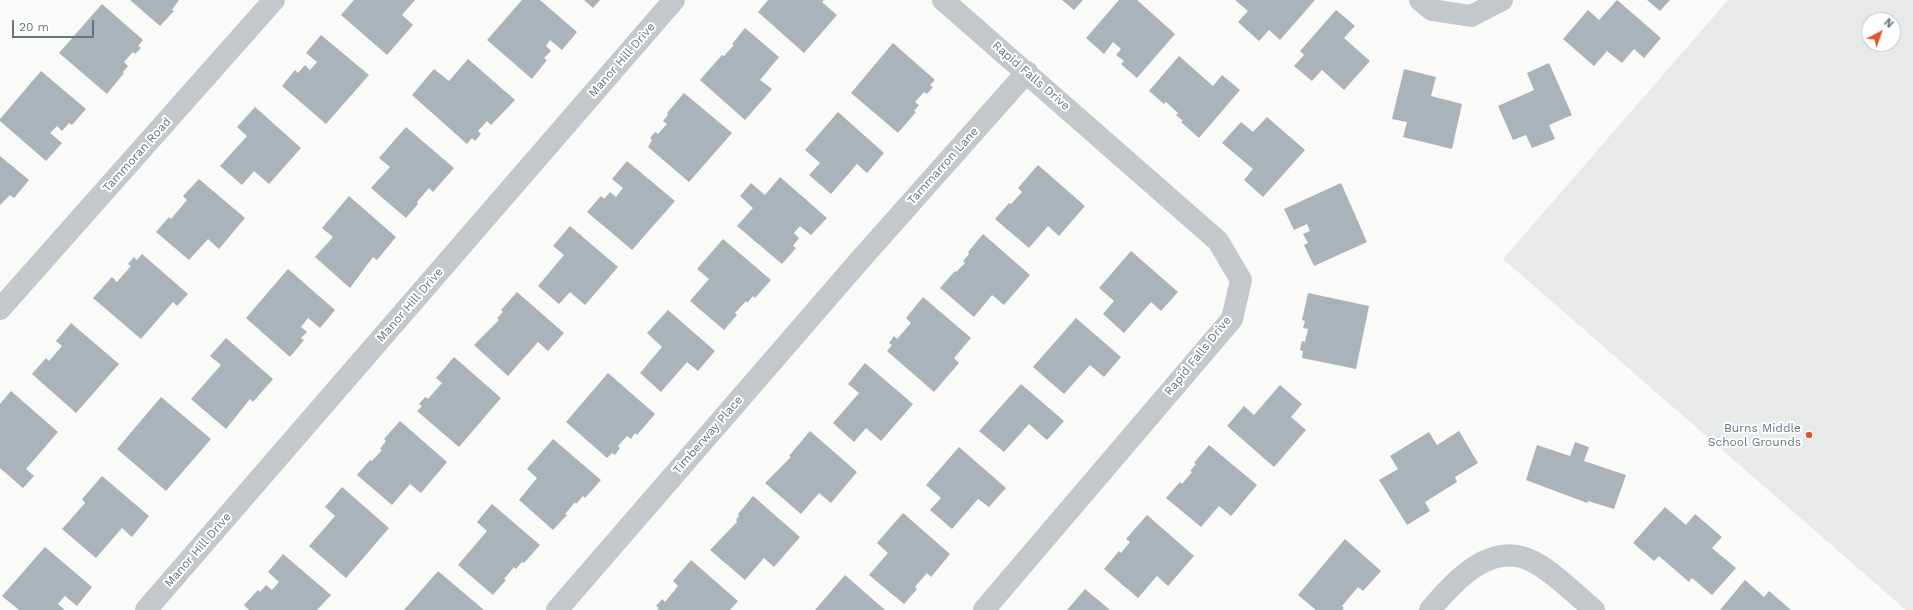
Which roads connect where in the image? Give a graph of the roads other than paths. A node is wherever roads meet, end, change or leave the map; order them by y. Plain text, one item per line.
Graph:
1 (274, 0) edge
2 (674, 0) edge
3 (943, 0) edge
4 (1420, 0) edge
5 (1502, 0) edge
6 (1027, 72) junction
7 (860, 260) joint
8 (0, 309) edge
9 (146, 610) edge
10 (557, 610) edge
11 (984, 610) edge
12 (1430, 610) edge
13 (1594, 610) edge

1 - 8 street, Tammoran Road
2 - 9 street, Manor Hill Drive
3 - 6 street, Rapid Falls Drive
4 - 5 street
6 - 7 street, Tammarron Lane
6 - 11 street, Rapid Falls Drive
7 - 10 street, Timberway Place
12 - 13 street

